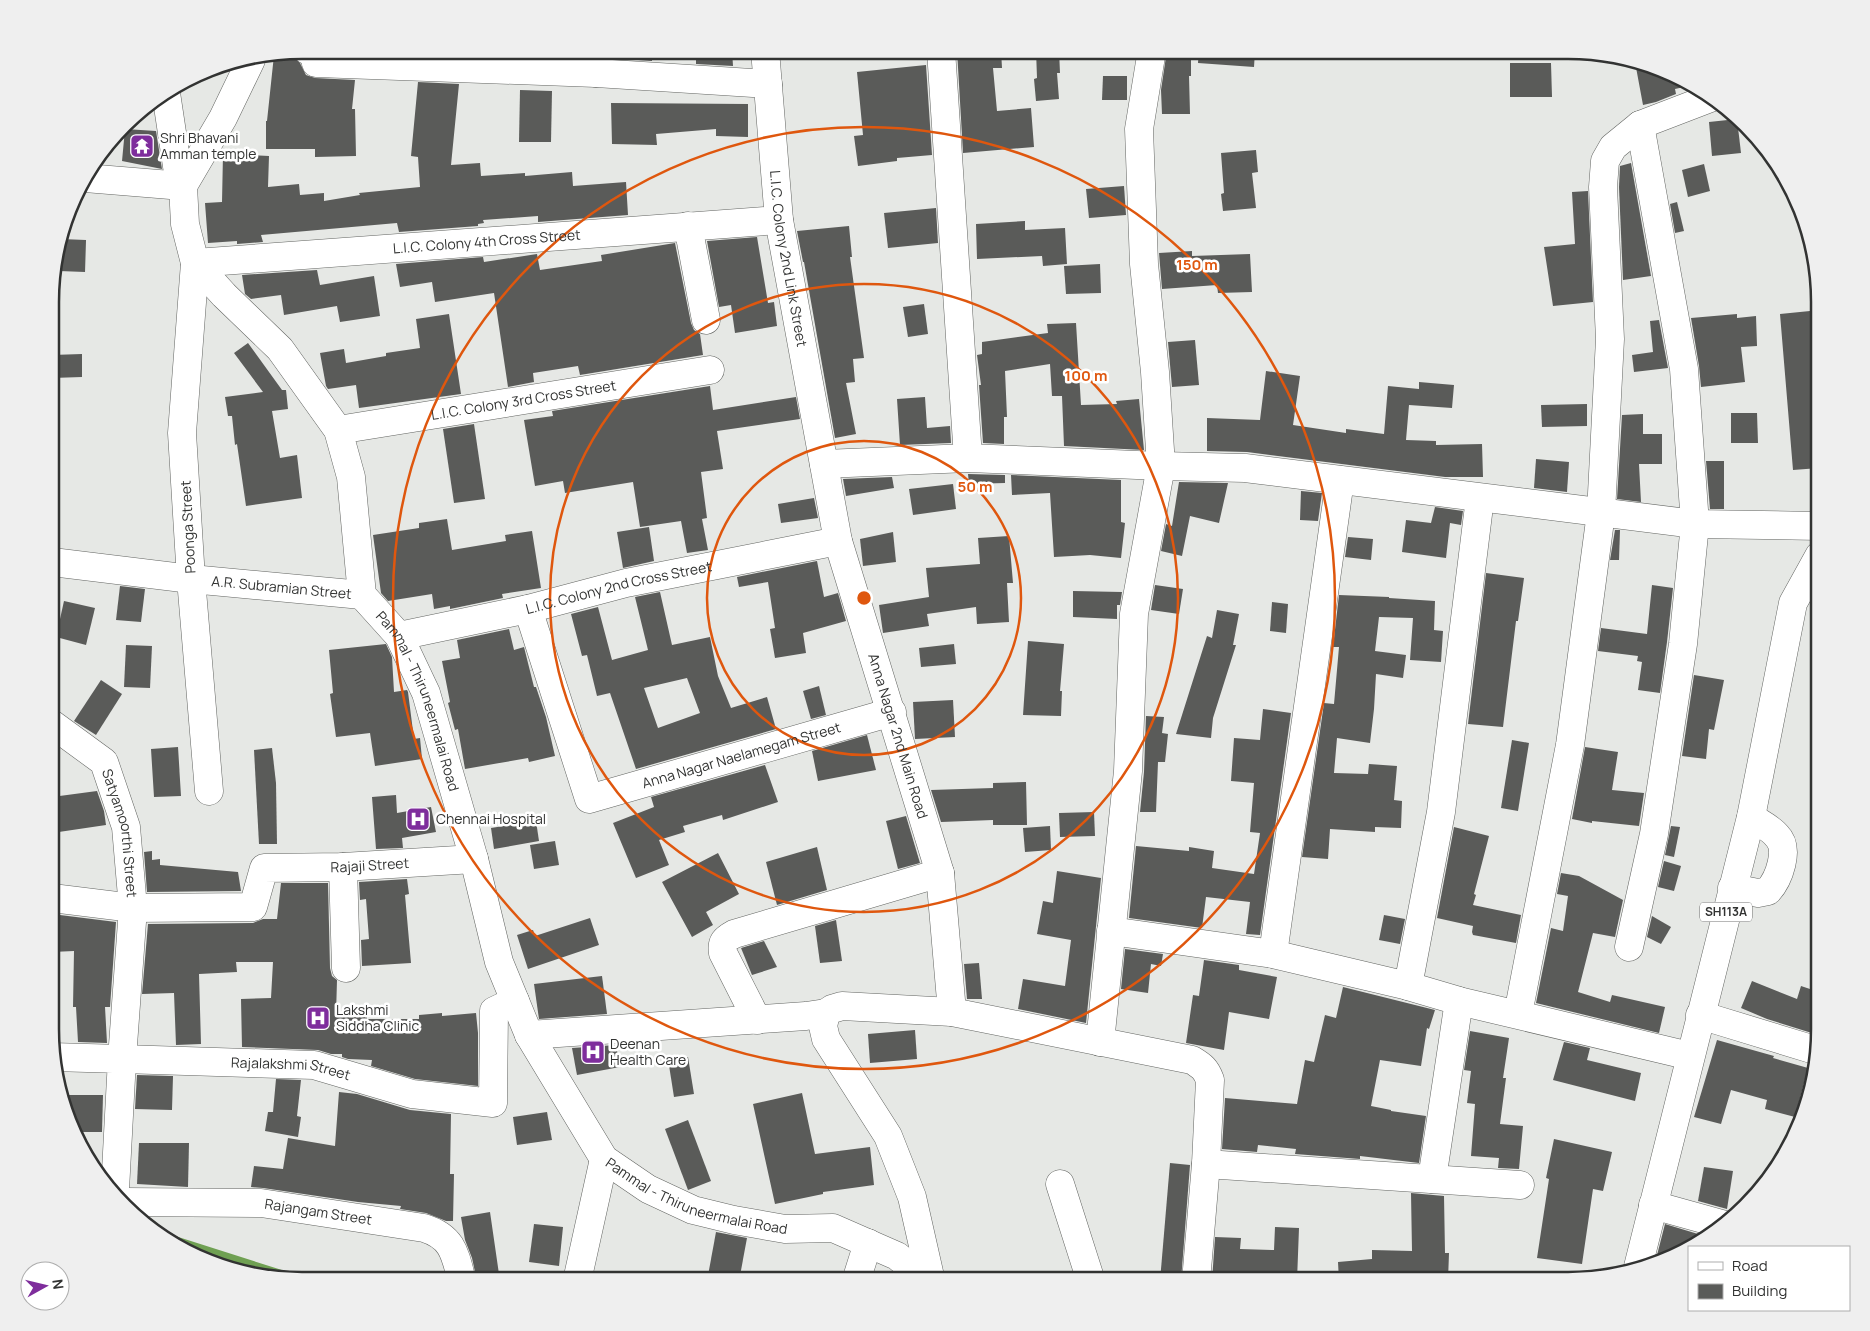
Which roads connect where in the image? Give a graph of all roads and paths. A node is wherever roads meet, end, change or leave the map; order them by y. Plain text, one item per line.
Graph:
1 (315, 59) edge
2 (766, 59) edge
3 (941, 59) edge
4 (1150, 59) edge
5 (596, 62) edge
6 (249, 64) edge
7 (768, 84) junction
8 (167, 100) edge
9 (1704, 101) edge
10 (1640, 125) junction
11 (92, 179) edge
12 (182, 186) junction
13 (779, 220) junction
14 (688, 226) junction
15 (195, 263) junction
16 (706, 320) dead end
17 (710, 370) dead end
18 (338, 430) junction
19 (968, 458) junction
20 (824, 464) junction
21 (1161, 466) junction
22 (1340, 480) junction
23 (1480, 498) junction
24 (1601, 513) junction
25 (1695, 524) junction
26 (1811, 526) edge
27 (838, 541) junction
28 (59, 563) edge
29 (1811, 572) edge
30 (191, 579) junction
31 (362, 595) junction
32 (528, 609) junction
33 (399, 636) junction
34 (892, 712) junction
35 (59, 729) edge
36 (209, 791) dead end
37 (1751, 817) junction
38 (474, 859) junction
39 (343, 867) junction
40 (940, 873) junction
41 (1732, 888) junction
42 (59, 899) edge
43 (133, 908) junction
44 (1112, 931) junction
45 (1628, 947) dead end
46 (1273, 954) junction
47 (346, 968) dead end
48 (1408, 986) junction
49 (515, 1001) junction
50 (1459, 1001) junction
51 (952, 1012) junction
52 (826, 1013) junction
53 (1518, 1014) junction
54 (1700, 1015) junction
55 (757, 1020) junction
56 (528, 1035) junction
57 (1100, 1042) junction
58 (1811, 1049) edge
59 (1690, 1056) junction
60 (61, 1058) edge
61 (122, 1059) junction
62 (604, 1159) junction
63 (1206, 1164) junction
64 (1432, 1179) junction
65 (114, 1184) edge
66 (1060, 1184) dead end
67 (1520, 1185) dead end
68 (1654, 1205) junction
69 (136, 1207) edge
70 (1716, 1222) edge
71 (868, 1243) junction
72 (1639, 1261) edge
73 (460, 1272) edge
74 (579, 1272) edge
75 (859, 1272) edge
76 (918, 1272) edge
77 (927, 1272) edge
78 (1088, 1272) edge
79 (1197, 1272) edge

1 - 5 street
2 - 7 street, L.I.C. Colony 2nd Link Street
3 - 19 street
4 - 21 street
5 - 7 street
6 - 12 street
7 - 13 street, L.I.C. Colony 2nd Link Street
8 - 12 street
9 - 10 street
10 - 24 street
10 - 25 street
11 - 12 street
12 - 15 street
13 - 14 street, L.I.C. Colony 4th Cross Street
13 - 20 street, L.I.C. Colony 2nd Link Street
14 - 15 street, L.I.C. Colony 4th Cross Street
14 - 16 street
15 - 18 street
15 - 30 street, Poonga Street
17 - 18 street, L.I.C. Colony 3rd Cross Street
18 - 31 street
19 - 20 street
19 - 21 street
20 - 27 street, Anna Nagar 2nd Main Road
21 - 22 street
21 - 44 street
22 - 23 street
22 - 46 street
23 - 24 street
23 - 48 street
24 - 25 street
24 - 53 street
25 - 26 street
25 - 45 street
27 - 32 street, L.I.C. Colony 2nd Cross Street
27 - 34 street, Anna Nagar 2nd Main Road
28 - 30 street, A.R. Subramian Street
29 - 37 street, SH113A
30 - 31 street, A.R. Subramian Street
30 - 36 street, Poonga Street
31 - 33 street, Pammal - Thiruneermalai Road
32 - 33 street, L.I.C. Colony 2nd Cross Street
32 - 34 street, Anna Nagar Naelamegam Street
33 - 38 street, Pammal - Thiruneermalai Road
34 - 40 street, Anna Nagar 2nd Main Road
35 - 43 street, Satyamoorthi Street
37 - 41 street, SH113A
37 - 41 street
38 - 39 street, Rajaji Street
38 - 49 street, Pammal - Thiruneermalai Road
39 - 43 street, Rajaji Street
39 - 47 street
40 - 51 street, Anna Nagar 2nd Main Road
40 - 55 street
41 - 54 street, SH113A
42 - 43 street
43 - 61 street
44 - 46 street
44 - 57 street
46 - 48 street
48 - 50 street
49 - 56 street, Pammal - Thiruneermalai Road
49 - 61 street, Rajalakshmi Street
50 - 53 street
50 - 64 street
51 - 52 street
51 - 57 street
52 - 55 street
52 - 77 street
53 - 59 street
54 - 58 street
54 - 59 street, SH113A
55 - 56 street
56 - 62 street, Pammal - Thiruneermalai Road
57 - 63 street
59 - 68 street, SH113A
60 - 61 street
61 - 65 street
62 - 71 street, Pammal - Thiruneermalai Road
62 - 74 street
63 - 64 street
63 - 79 street
64 - 67 street
66 - 78 street
68 - 70 street
68 - 72 street, SH113A
69 - 73 street, Rajangam Street
71 - 75 street
71 - 76 street, Pammal - Thiruneermalai Road

